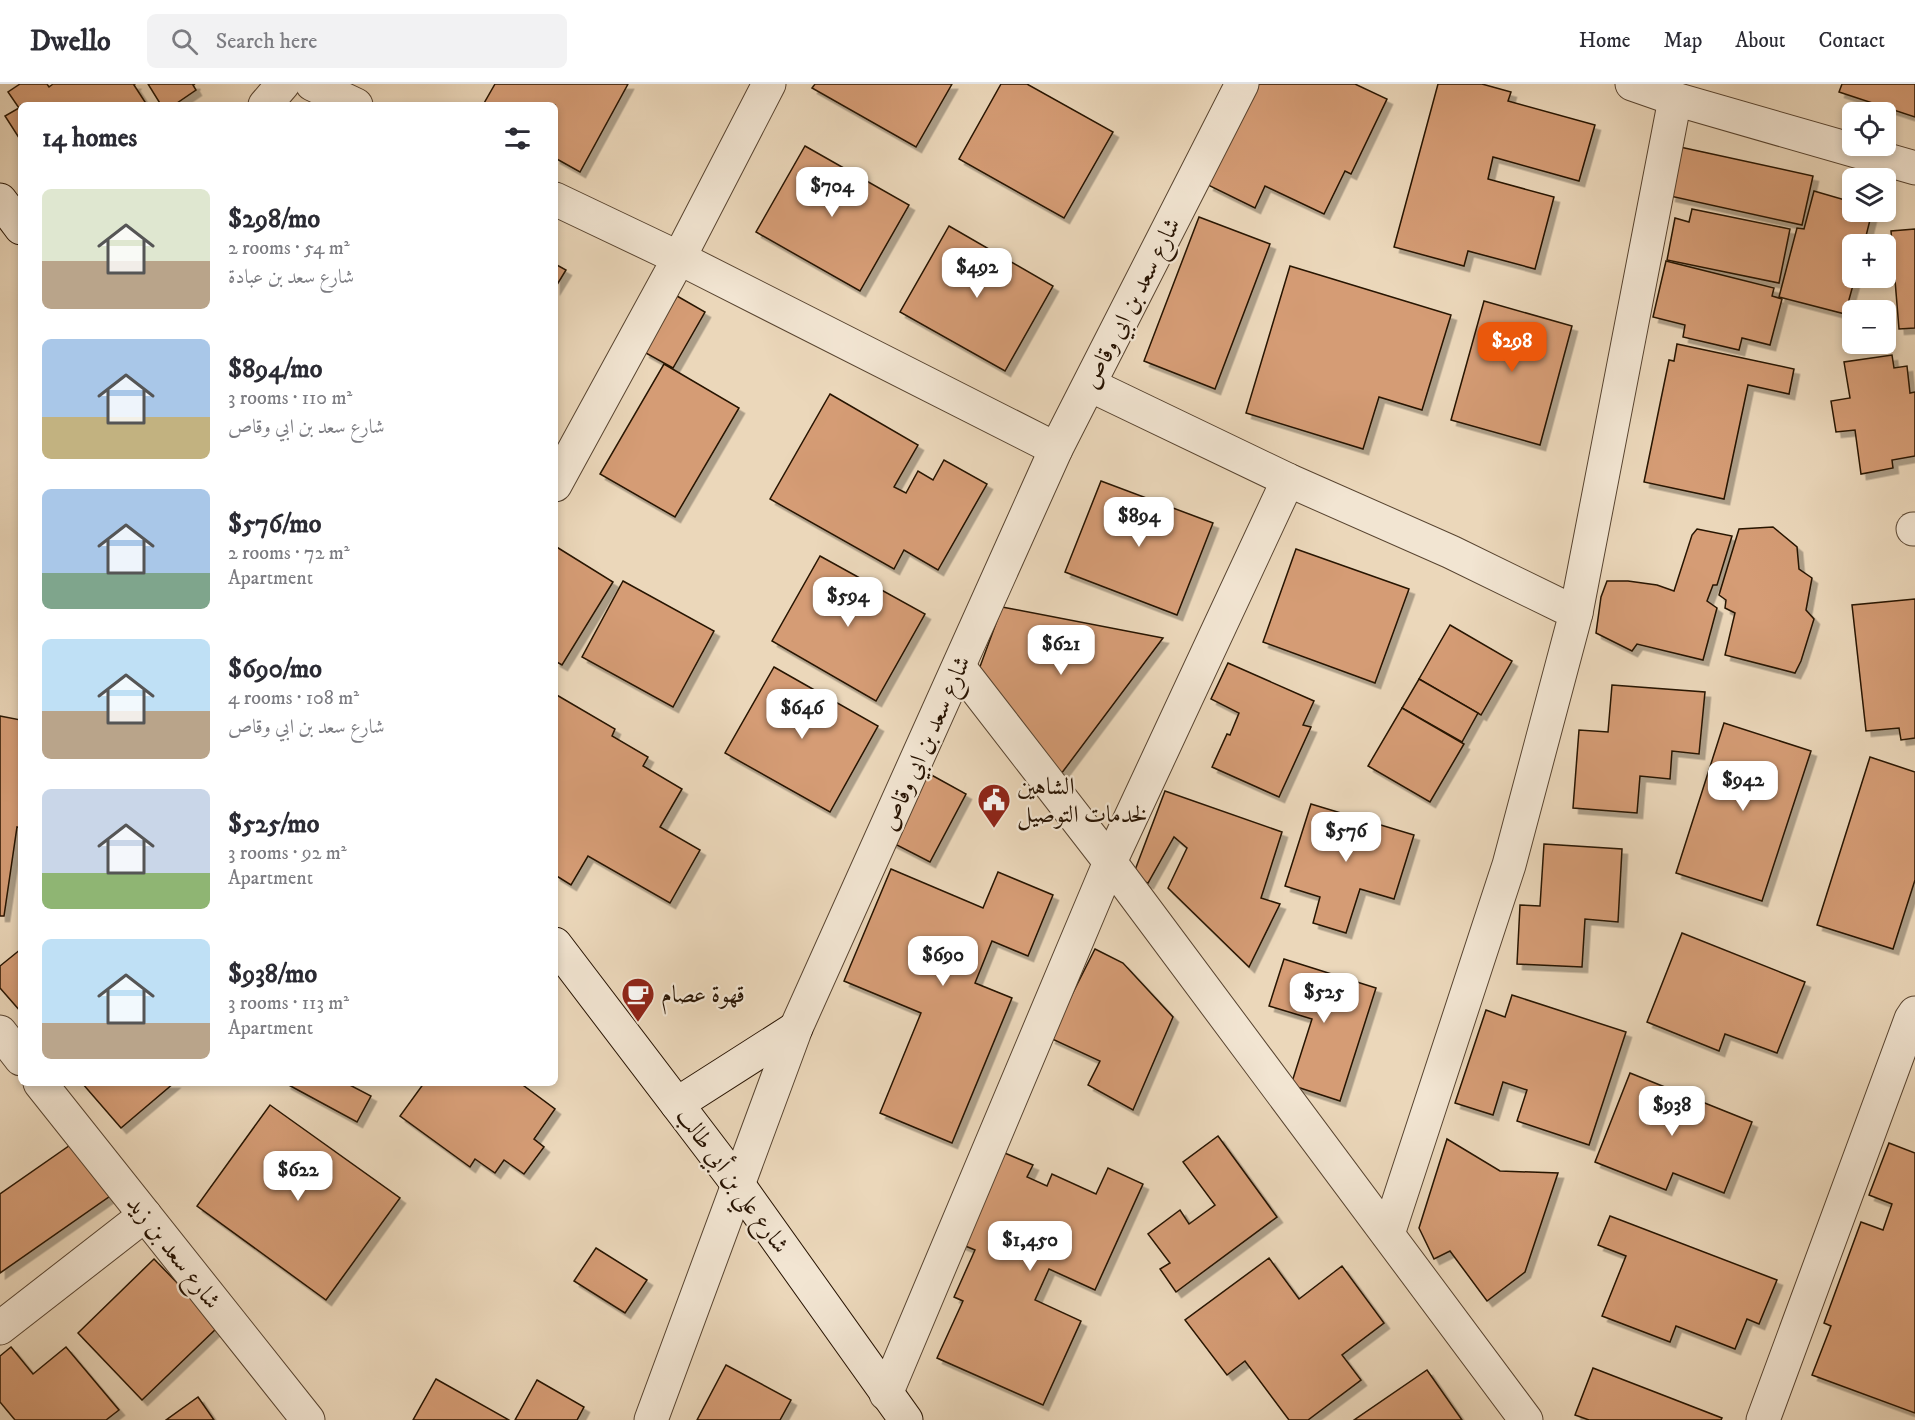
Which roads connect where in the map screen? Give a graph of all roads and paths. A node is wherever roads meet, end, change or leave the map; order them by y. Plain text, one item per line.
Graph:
1 (283, 84) edge
2 (312, 84) edge
3 (769, 84) edge
4 (1242, 84) edge
5 (1632, 84) edge
6 (1675, 99) junction
7 (268, 102) edge
8 (350, 102) edge
9 (1915, 168) edge
10 (0, 200) edge
11 (558, 200) edge
12 (18, 224) edge
13 (679, 258) junction
14 (1090, 385) junction
15 (1056, 449) junction
16 (558, 479) edge
17 (1288, 480) junction
18 (1576, 612) junction
19 (959, 667) junction
20 (1110, 862) junction
21 (558, 948) edge
22 (1915, 1013) edge
23 (796, 1028) junction
24 (0, 1032) edge
25 (18, 1055) edge
26 (42, 1086) edge
27 (677, 1104) junction
28 (738, 1183) junction
29 (145, 1215) junction
30 (1388, 1234) junction
31 (0, 1328) edge
32 (886, 1394) junction
33 (308, 1420) edge
34 (651, 1420) edge
35 (906, 1420) edge
36 (1526, 1420) edge
37 (1763, 1420) edge

1 - 7 street
2 - 8 street
3 - 13 street
4 - 14 street, شارع سعد بن ابي وقاص
5 - 6 street
6 - 9 street
6 - 18 street
10 - 12 street
11 - 13 street
13 - 15 street
13 - 16 street
14 - 15 street, شارع سعد بن ابي وقاص
14 - 17 street
15 - 19 street, شارع سعد بن ابي وقاص
17 - 18 street
17 - 20 street
18 - 30 street
19 - 20 street
19 - 23 street, شارع سعد بن ابي وقاص
20 - 30 street
20 - 32 street
21 - 27 street, شارع علي بن أبي طالب
22 - 37 street
23 - 27 street
23 - 28 street, شارع سعد بن ابي وقاص
24 - 25 street
26 - 29 street, شارع سعد بن زيد
27 - 28 street, شارع علي بن أبي طالب
28 - 32 street, شارع علي بن أبي طالب
28 - 34 street, شارع سعد بن ابي وقاص
29 - 31 street
29 - 33 street, شارع سعد بن زيد
30 - 36 street
32 - 35 street, شارع علي بن أبي طالب

